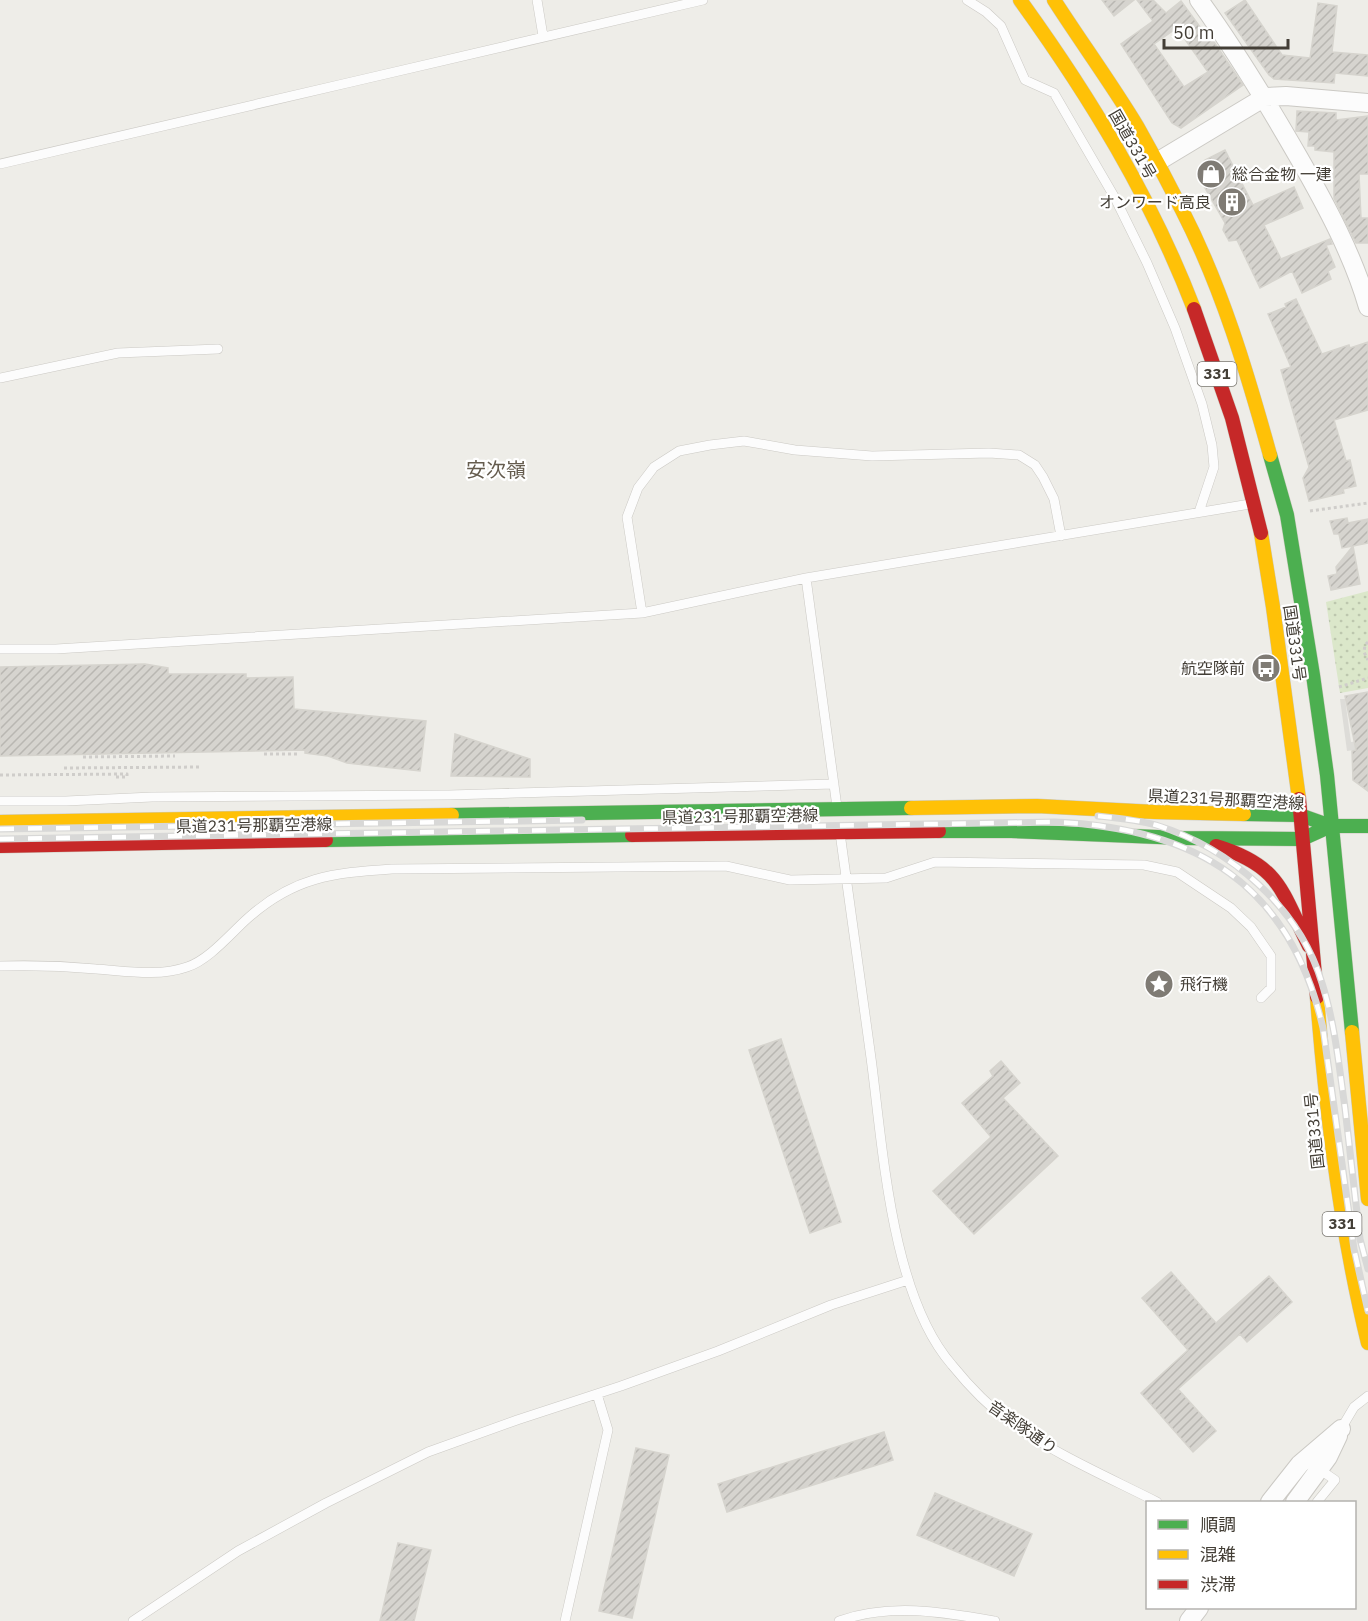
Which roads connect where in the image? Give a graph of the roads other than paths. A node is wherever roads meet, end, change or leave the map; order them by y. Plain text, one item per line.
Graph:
1 (537, 0) edge
2 (703, 0) edge
3 (967, 0) edge
4 (1020, 0) edge
5 (1054, 0) edge
6 (1199, 0) edge
7 (543, 36) junction
8 (1265, 97) junction
9 (1368, 103) edge
10 (1157, 162) junction
11 (0, 164) edge
12 (1368, 307) edge
13 (218, 349) dead end
14 (0, 378) edge
15 (1268, 500) junction
16 (1199, 512) junction
17 (1061, 536) junction
18 (806, 578) junction
19 (642, 613) junction
20 (0, 649) edge
21 (834, 784) junction
22 (0, 801) edge
23 (837, 808) junction
24 (1300, 815) junction
25 (0, 822) edge
26 (1331, 826) junction
27 (1368, 826) edge
28 (840, 831) junction
29 (1182, 838) junction
30 (1302, 839) junction
31 (0, 846) edge
32 (847, 879) junction
33 (1313, 952) junction
34 (0, 966) edge
35 (1261, 998) dead end
36 (1368, 1199) edge
37 (908, 1280) junction
38 (1368, 1343) edge
39 (597, 1394) junction
40 (1368, 1396) edge
41 (1341, 1429) junction
42 (1319, 1469) junction
43 (1153, 1501) edge
44 (1272, 1501) edge
45 (1296, 1501) edge
46 (1319, 1501) edge
47 (1198, 1609) edge
48 (133, 1621) edge
49 (565, 1621) edge
50 (839, 1621) edge
51 (995, 1621) edge
52 (1189, 1621) edge

1 - 7 lane
2 - 7 lane
3 - 16 lane
4 - 15 main road, 国道331号 / 331
5 - 10 main road, 国道331号 / 331
6 - 8 street
7 - 11 lane
8 - 9 street
8 - 10 street
8 - 12 street
10 - 15 main road, 国道331号 / 331
13 - 14 lane
15 - 16 lane
15 - 24 main road, 国道331号 / 331
15 - 26 main road, 国道331号 / 331
16 - 17 lane
17 - 18 lane
17 - 19 lane
18 - 19 lane
18 - 21 lane, 音楽隊通り
19 - 20 lane
21 - 22 lane
21 - 23 lane, 音楽隊通り
23 - 24 main road, 県道231号那覇空港線
23 - 25 main road, 県道231号那覇空港線
23 - 28 lane, 音楽隊通り
24 - 26 main road, 県道231号那覇空港線
24 - 30 main road, 国道331号 / 331
26 - 27 main road
26 - 30 main road, 県道231号那覇空港線
26 - 36 main road, 国道331号 / 331
28 - 29 main road, 県道231号那覇空港線
28 - 31 main road, 県道231号那覇空港線
28 - 32 lane, 音楽隊通り
29 - 30 main road, 県道231号那覇空港線
29 - 33 main road
30 - 33 main road, 国道331号 / 331
32 - 34 lane
32 - 35 lane
32 - 37 lane, 音楽隊通り
33 - 38 main road, 国道331号 / 331
37 - 39 lane
37 - 43 lane, 音楽隊通り
39 - 48 lane
39 - 49 lane
40 - 41 lane
41 - 42 street
41 - 44 street
42 - 45 street
42 - 46 lane
47 - 52 street
50 - 51 lane

